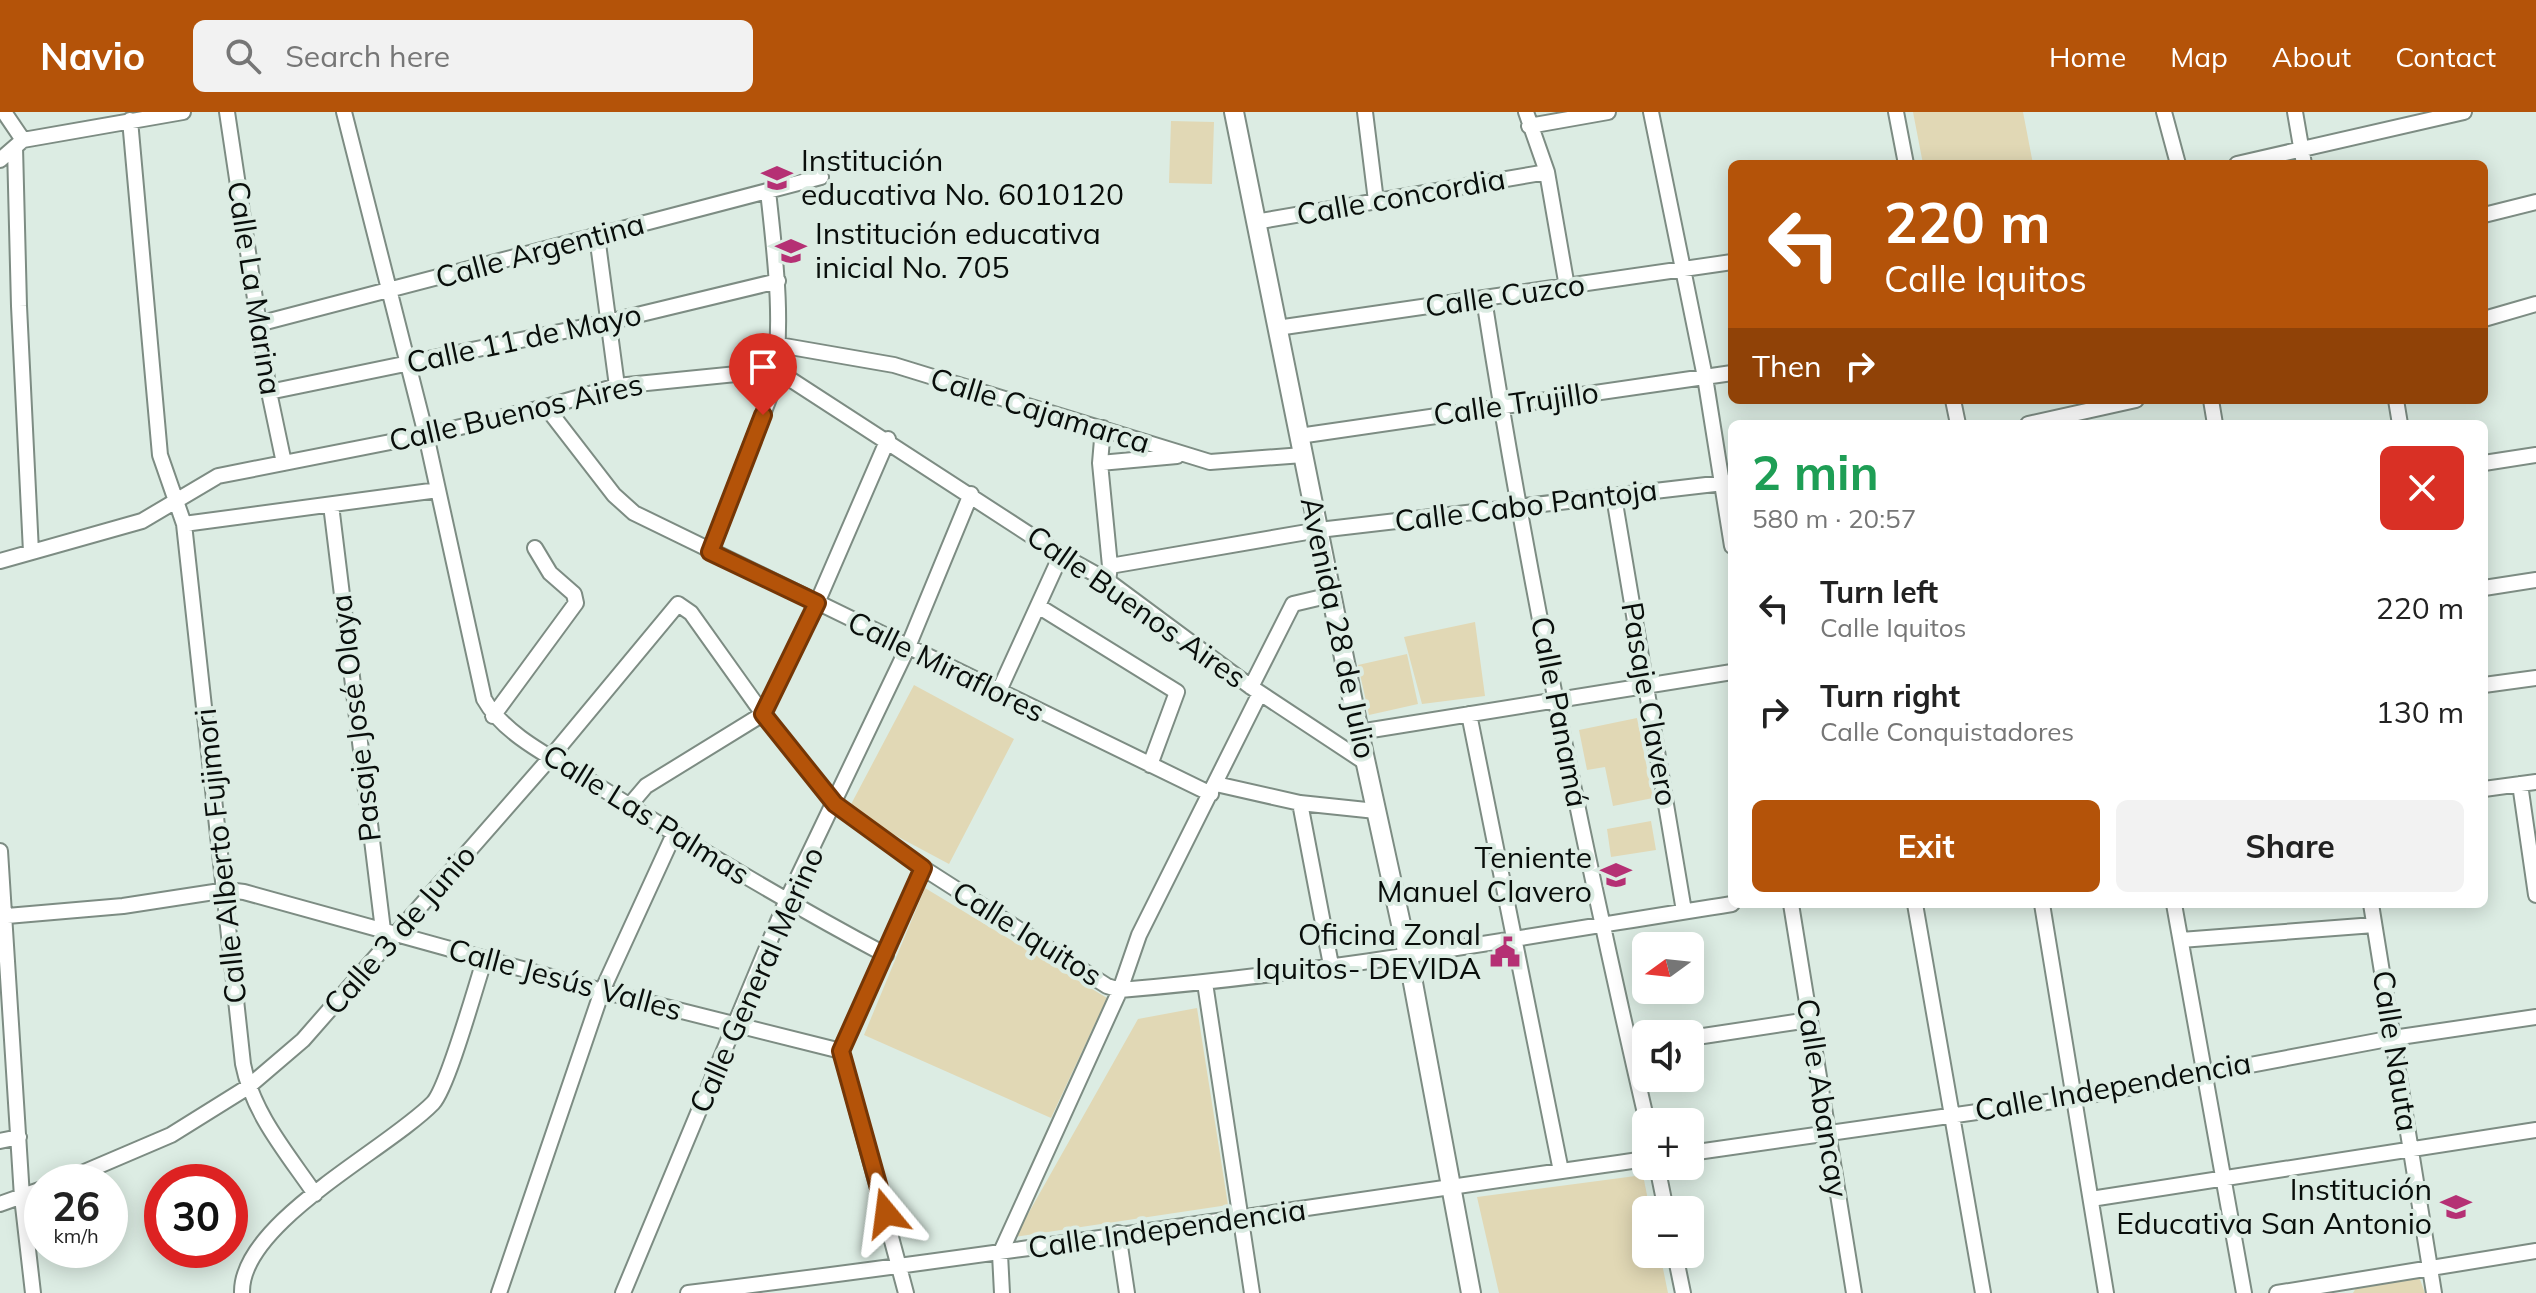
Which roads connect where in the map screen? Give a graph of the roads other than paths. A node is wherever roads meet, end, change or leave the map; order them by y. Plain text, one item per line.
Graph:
1 (4, 112) edge
2 (183, 112) edge
3 (227, 112) edge
4 (344, 112) edge
5 (1234, 112) edge
6 (1365, 112) edge
7 (1608, 112) edge
8 (1651, 112) edge
9 (1896, 112) edge
10 (2164, 112) edge
11 (2295, 112) edge
12 (2464, 112) edge
13 (1527, 119) edge
14 (130, 120) junction
15 (19, 144) junction
16 (2300, 148) junction
17 (0, 160) edge
18 (1905, 160) edge
19 (2177, 160) edge
20 (2253, 160) edge
21 (2303, 160) edge
22 (1547, 172) junction
23 (821, 177) dead end
24 (768, 191) junction
25 (1376, 201) junction
26 (2536, 202) edge
27 (2488, 214) edge
28 (1255, 222) junction
29 (597, 236) junction
30 (1728, 263) edge
31 (1683, 271) junction
32 (778, 281) junction
33 (1567, 287) junction
34 (390, 291) junction
35 (1484, 299) junction
36 (2536, 304) edge
37 (2488, 318) edge
38 (608, 322) junction
39 (258, 324) junction
40 (1277, 328) junction
41 (779, 345) junction
42 (409, 364) junction
43 (776, 370) junction
44 (1728, 374) edge
45 (1705, 377) junction
46 (617, 386) junction
47 (269, 392) junction
48 (2118, 404) edge
49 (546, 407) junction
50 (1501, 407) junction
51 (2046, 420) edge
52 (1103, 428) junction
53 (426, 435) junction
54 (888, 439) junction
55 (1301, 445) junction
56 (2536, 455) edge
57 (1181, 456) junction
58 (2488, 462) edge
59 (284, 463) junction
60 (1100, 463) junction
61 (1727, 482) edge
62 (438, 490) junction
63 (971, 494) junction
64 (1614, 497) junction
65 (176, 499) junction
66 (331, 505) junction
67 (1518, 507) junction
68 (184, 524) junction
69 (1319, 530) junction
70 (535, 548) dead end
71 (31, 552) junction
72 (710, 552) junction
73 (1061, 555) junction
74 (0, 561) edge
75 (1109, 574) junction
76 (2536, 580) edge
77 (2488, 587) edge
78 (1331, 595) junction
79 (817, 603) junction
80 (678, 604) joint
81 (1038, 606) junction
82 (907, 649) junction
83 (1728, 673) edge
84 (2536, 678) edge
85 (2488, 684) edge
86 (1646, 686) junction
87 (1256, 690) junction
88 (998, 693) junction
89 (1558, 700) junction
90 (763, 714) junction
91 (1469, 714) junction
92 (493, 716) junction
93 (1359, 732) junction
94 (551, 757) junction
95 (1366, 763) junction
96 (1150, 765) junction
97 (2536, 782) edge
98 (2520, 784) junction
99 (2488, 788) edge
100 (1214, 789) junction
101 (1300, 803) junction
102 (835, 804) junction
103 (629, 806) junction
104 (1376, 811) junction
105 (674, 834) junction
106 (0, 851) edge
107 (923, 868) junction
108 (227, 890) junction
109 (2536, 892) edge
110 (786, 902) junction
111 (1728, 905) edge
112 (1792, 908) edge
113 (1916, 908) edge
114 (2043, 908) edge
115 (2175, 908) edge
116 (2372, 908) edge
117 (1684, 911) junction
118 (5, 923) edge
119 (1600, 925) junction
120 (2374, 925) junction
121 (390, 932) junction
122 (1514, 939) junction
123 (2181, 940) junction
124 (886, 955) junction
125 (1408, 956) junction
126 (485, 958) junction
127 (1331, 965) junction
128 (1205, 983) junction
129 (1120, 990) junction
130 (602, 991) junction
131 (2536, 1017) edge
132 (1809, 1020) junction
133 (736, 1026) junction
134 (1704, 1036) edge
135 (2393, 1038) junction
136 (1630, 1047) joint
137 (841, 1051) junction
138 (2205, 1071) junction
139 (248, 1087) junction
140 (2075, 1098) junction
141 (1644, 1108) edge
142 (1951, 1116) junction
143 (2536, 1130) edge
144 (1828, 1133) junction
145 (19, 1137) junction
146 (0, 1141) edge
147 (2412, 1150) junction
148 (1704, 1151) edge
149 (1632, 1161) edge
150 (103, 1164) edge
151 (1561, 1171) junction
152 (2222, 1178) junction
153 (1455, 1186) junction
154 (315, 1194) junction
155 (22, 1197) junction
156 (2091, 1199) junction
157 (0, 1204) edge
158 (1242, 1219) junction
159 (1118, 1233) junction
160 (2536, 1251) edge
161 (1000, 1254) junction
162 (901, 1267) junction
163 (2430, 1267) junction
164 (1678, 1268) edge
165 (2346, 1288) edge
166 (1477, 1290) edge
167 (33, 1293) edge
168 (242, 1293) edge
169 (499, 1293) edge
170 (623, 1293) edge
171 (688, 1293) edge
172 (906, 1293) edge
173 (1002, 1293) edge
174 (1127, 1293) edge
175 (1252, 1293) edge
176 (1683, 1293) edge
177 (1854, 1293) edge
178 (1983, 1293) edge
179 (2106, 1293) edge
180 (2244, 1293) edge
181 (2277, 1293) edge
182 (2434, 1293) edge

1 - 15 street
2 - 14 street
3 - 39 street, Calle La Marina
4 - 34 street
5 - 28 main road, Avenida 28 de Julio
6 - 25 street
7 - 13 street
8 - 31 street
9 - 18 street
10 - 19 street
11 - 16 street
12 - 16 street
13 - 22 street
14 - 15 street
14 - 65 street, Calle Alberto Fujimori
15 - 17 street
15 - 71 street
16 - 20 street
16 - 21 street
22 - 25 street, Calle concordia
22 - 33 street
23 - 24 street, Calle Argentina
24 - 29 street, Calle Argentina
24 - 32 street
25 - 28 street, Calle concordia
26 - 27 street
28 - 40 main road, Avenida 28 de Julio
29 - 34 street, Calle Argentina
29 - 38 street
30 - 31 street, Calle Cuzco
31 - 33 street, Calle Cuzco
31 - 45 street
32 - 38 street, Calle 11 de Mayo
32 - 41 street
33 - 35 street, Calle Cuzco
34 - 39 street, Calle Argentina
34 - 42 street
35 - 40 street, Calle Cuzco
35 - 50 street, Calle Panamá
36 - 37 street
38 - 42 street, Calle 11 de Mayo
38 - 46 street
39 - 47 street, Calle La Marina
40 - 55 main road, Avenida 28 de Julio
41 - 43 street
41 - 52 street, Calle Cajamarca
42 - 47 street, Calle 11 de Mayo
42 - 53 street
43 - 46 street, Calle Buenos Aires
43 - 54 street, Calle Buenos Aires
43 - 72 street
44 - 45 street, Calle Trujillo
45 - 50 street, Calle Trujillo
45 - 61 street
46 - 49 street, Calle Buenos Aires
47 - 59 street, Calle La Marina
48 - 51 street
49 - 53 street, Calle Buenos Aires
49 - 72 street, Calle Miraflores
50 - 55 street, Calle Trujillo
50 - 67 street, Calle Panamá
52 - 57 street, Calle Cajamarca
52 - 60 street
53 - 59 street, Calle Buenos Aires
53 - 62 street
54 - 63 street, Calle Buenos Aires
54 - 79 street
55 - 57 street, Calle Cajamarca
55 - 69 main road, Avenida 28 de Julio
56 - 58 street
57 - 60 street
59 - 65 street, Calle Buenos Aires
60 - 75 street
61 - 64 street, Calle Cabo Pantoja
62 - 66 street
62 - 92 street
63 - 73 street, Calle Buenos Aires
63 - 82 street, Calle General Merino
64 - 67 street, Calle Cabo Pantoja
64 - 86 street, Pasaje Clavero
65 - 68 street, Calle Alberto Fujimori
65 - 71 street, Calle Buenos Aires
66 - 68 street
66 - 121 street, Pasaje José Olaya
67 - 69 street, Calle Cabo Pantoja
67 - 89 street, Calle Panamá
68 - 108 street, Calle Alberto Fujimori
69 - 75 street, Calle Cabo Pantoja
69 - 78 main road, Avenida 28 de Julio
70 - 92 street
71 - 74 street, Calle Buenos Aires
72 - 79 street, Calle Miraflores
73 - 75 street, Calle Buenos Aires
73 - 81 street
75 - 87 street, Calle Buenos Aires
76 - 77 street
78 - 87 street
78 - 93 main road, Avenida 28 de Julio
79 - 82 street, Calle Miraflores
79 - 90 street
80 - 90 street, Calle Iquitos
80 - 94 street, Calle 3 de Junio
81 - 88 street
81 - 96 street
82 - 88 street, Calle Miraflores
82 - 102 street, Calle General Merino
83 - 86 street
84 - 85 street
86 - 89 street
86 - 117 street, Pasaje Clavero
87 - 95 street, Calle Buenos Aires
87 - 100 street
88 - 96 street, Calle Miraflores
89 - 91 street
89 - 119 street, Calle Panamá
90 - 102 street, Calle Iquitos
90 - 103 street
91 - 93 street
91 - 122 street
92 - 94 street, Calle Las Palmas
93 - 95 main road, Avenida 28 de Julio
94 - 103 street, Calle Las Palmas
94 - 121 street, Calle 3 de Junio
95 - 104 main road, Avenida 28 de Julio
96 - 100 street, Calle Miraflores
97 - 98 street
98 - 99 street
98 - 109 street
100 - 101 street, Calle Miraflores
100 - 129 street
101 - 104 street, Calle Miraflores
101 - 127 street
102 - 107 street, Calle Iquitos
102 - 110 street, Calle General Merino
103 - 105 street, Calle Las Palmas
104 - 125 main road, Avenida 28 de Julio
105 - 110 street, Calle Las Palmas
105 - 130 street
106 - 118 street
107 - 124 street
107 - 129 street, Calle Iquitos
108 - 118 street, Calle Jesús Valles
108 - 121 street, Calle Jesús Valles
108 - 139 street, Calle Alberto Fujimori
110 - 124 street, Calle Las Palmas
110 - 133 street, Calle General Merino
111 - 117 street, Calle Iquitos
112 - 132 street, Calle Abancay
113 - 142 street
114 - 140 street
115 - 123 street
116 - 120 street, Calle Nauta
117 - 119 street, Calle Iquitos
118 - 145 street
119 - 122 street, Calle Iquitos
119 - 136 street, Calle Panamá
120 - 123 street
120 - 135 street, Calle Nauta
121 - 126 street, Calle Jesús Valles
121 - 139 street, Calle 3 de Junio
122 - 125 street, Calle Iquitos
122 - 151 street
123 - 138 street
124 - 137 street
125 - 127 street, Calle Iquitos
125 - 153 main road, Avenida 28 de Julio
126 - 130 street, Calle Jesús Valles
126 - 154 street
127 - 128 street, Calle Iquitos
128 - 129 street, Calle Iquitos
128 - 158 street
129 - 161 street
130 - 133 street, Calle Jesús Valles
130 - 169 street
131 - 135 street, Calle Independencia
132 - 134 street
132 - 144 street, Calle Abancay
133 - 137 street, Calle Jesús Valles
133 - 170 street, Calle General Merino
135 - 138 street, Calle Independencia
135 - 147 street, Calle Nauta
136 - 141 street, Calle Panamá
137 - 162 street
138 - 140 street, Calle Independencia
138 - 152 street
139 - 150 street, Calle 3 de Junio
139 - 154 street, Calle Alberto Fujimori
140 - 142 street, Calle Independencia
140 - 156 street
142 - 144 street, Calle Independencia
142 - 178 street
143 - 147 street
144 - 148 street, Calle Independencia
144 - 177 street, Calle Abancay
145 - 146 street
145 - 155 street
147 - 152 street
147 - 163 street, Calle Nauta
149 - 151 street, Calle Independencia
151 - 153 street, Calle Independencia
152 - 156 street
152 - 180 street
153 - 158 street, Calle Independencia
153 - 166 main road, Avenida 28 de Julio
154 - 168 street
155 - 157 street
155 - 167 street
156 - 179 street
158 - 159 street, Calle Independencia
158 - 175 street
159 - 161 street, Calle Independencia
159 - 174 street
160 - 163 street
161 - 162 street, Calle Independencia
161 - 173 street
162 - 171 street, Calle Independencia
162 - 172 street
163 - 165 street
163 - 182 street, Calle Nauta
164 - 176 street
165 - 181 street

